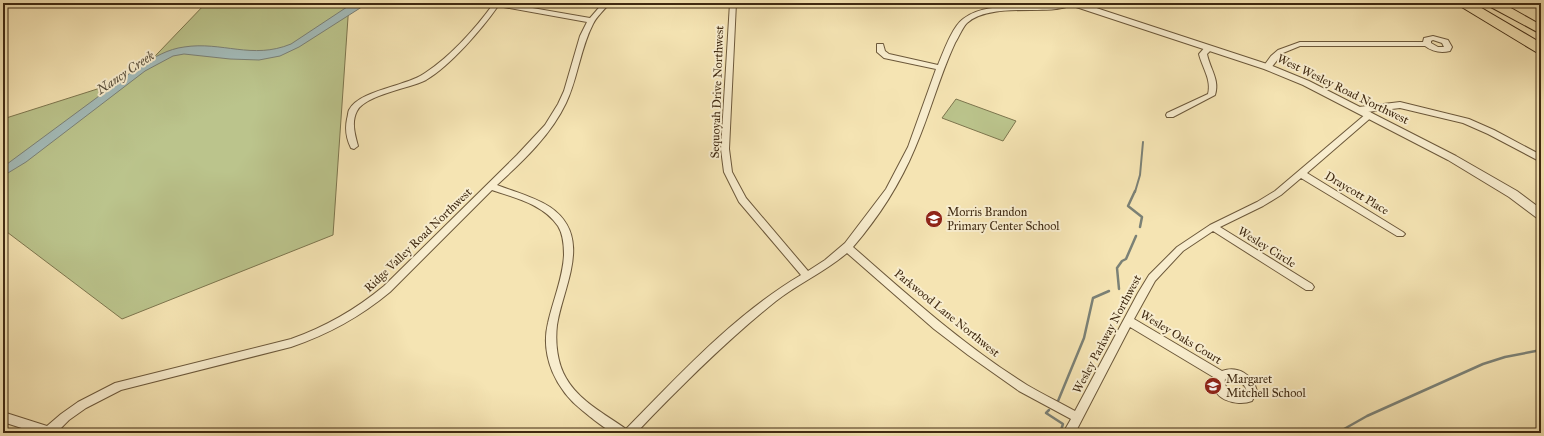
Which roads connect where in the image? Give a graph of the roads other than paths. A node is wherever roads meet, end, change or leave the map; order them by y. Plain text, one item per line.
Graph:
1 (497, 3) edge
2 (607, 3) edge
3 (733, 3) edge
4 (1073, 3) edge
5 (1464, 3) edge
6 (1493, 3) edge
7 (1096, 6) edge
8 (590, 20) junction
9 (1541, 30) edge
10 (1427, 44) dead end
11 (880, 46) dead end
12 (1209, 48) junction
13 (1541, 49) edge
14 (1267, 67) junction
15 (940, 68) junction
16 (1359, 110) junction
17 (1170, 115) dead end
18 (1370, 115) junction
19 (354, 146) dead end
20 (1541, 159) edge
21 (1301, 174) junction
22 (491, 186) junction
23 (1541, 215) edge
24 (1213, 227) junction
25 (1400, 234) dead end
26 (846, 248) junction
27 (806, 275) junction
28 (1309, 287) dead end
29 (1128, 321) junction
30 (1221, 376) dead end
31 (3, 416) edge
32 (1077, 417) junction
33 (48, 433) edge
34 (623, 433) edge
35 (629, 433) edge
36 (1069, 433) edge

1 - 8 street
1 - 19 street
2 - 8 street, Ridge Valley Road Northwest
3 - 27 street, Sequoyah Drive Northwest
4 - 7 street, West Wesley Road Northwest
4 - 15 street
5 - 13 highway
6 - 9 highway
7 - 12 street, West Wesley Road Northwest
8 - 22 street, Ridge Valley Road Northwest
10 - 14 street
11 - 15 street
12 - 14 street, West Wesley Road Northwest
12 - 17 street
14 - 16 street, West Wesley Road Northwest
15 - 26 street
16 - 18 street, West Wesley Road Northwest
16 - 20 street
18 - 21 street, Wesley Parkway Northwest
18 - 23 street, West Wesley Road Northwest
21 - 24 street, Wesley Parkway Northwest
21 - 25 street, Draycott Place
22 - 33 street, Ridge Valley Road Northwest
22 - 34 street
24 - 28 street, Wesley Circle
24 - 29 street, Wesley Parkway Northwest
26 - 27 street
26 - 32 street, Parkwood Lane Northwest
27 - 35 street
29 - 30 street, Wesley Oaks Court
29 - 32 street, Wesley Parkway Northwest
31 - 33 street
32 - 36 street, Wesley Parkway Northwest

